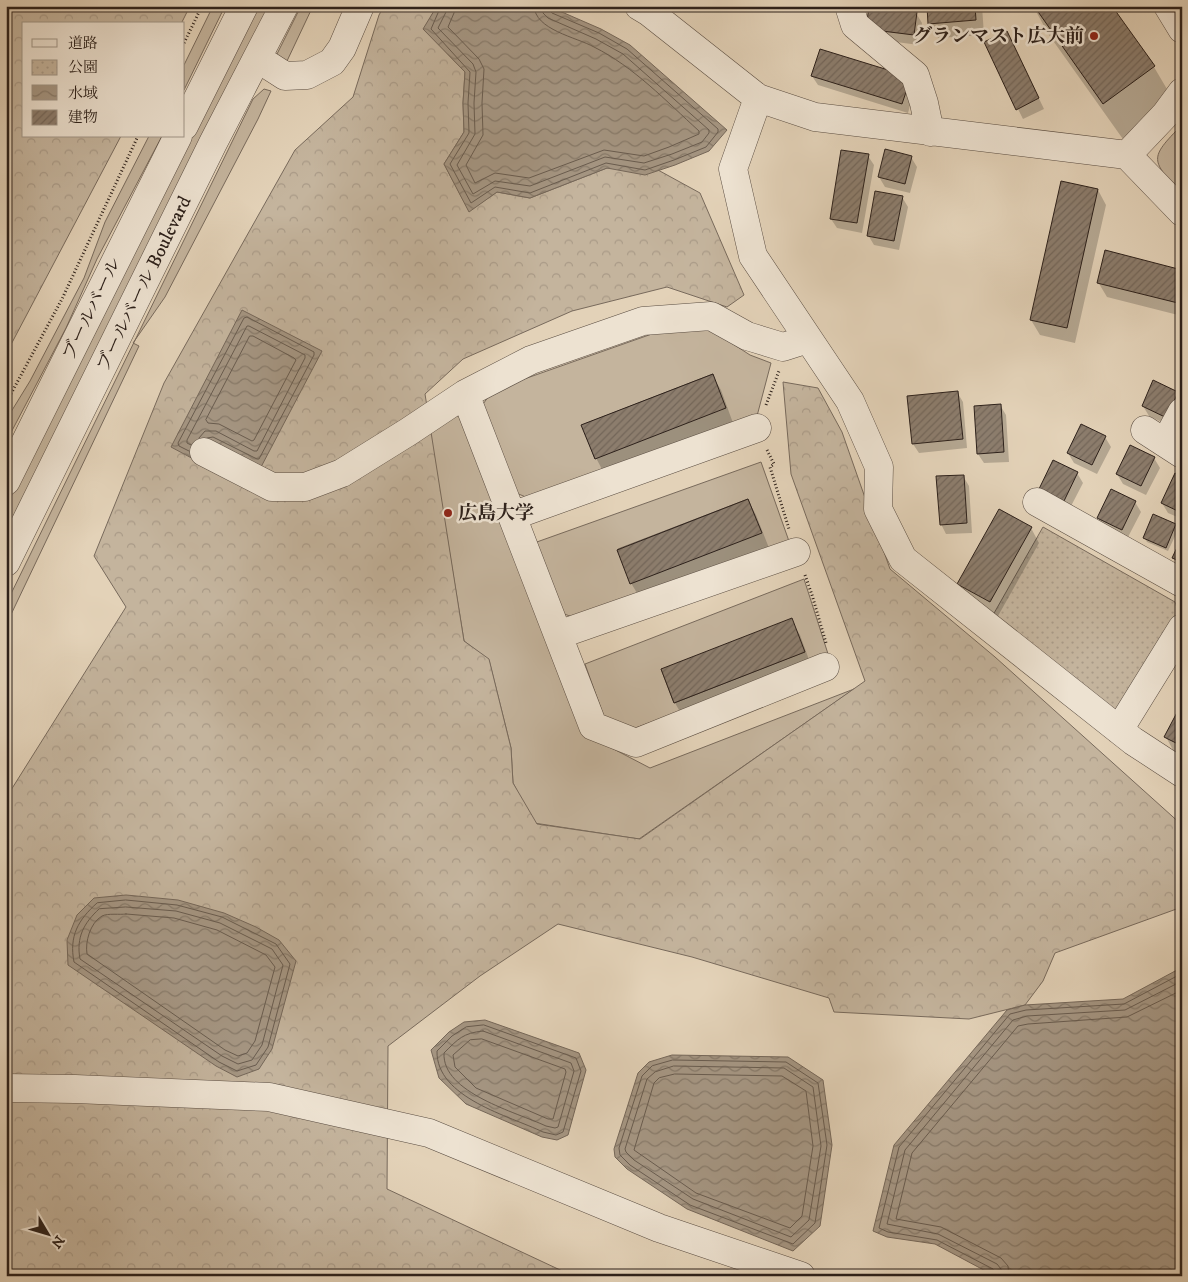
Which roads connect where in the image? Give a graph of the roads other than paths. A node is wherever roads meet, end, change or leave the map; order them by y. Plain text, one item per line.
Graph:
1 (244, 6) edge
2 (284, 6) edge
3 (360, 6) edge
4 (639, 6) edge
5 (849, 6) edge
6 (1168, 6) edge
7 (1182, 29) edge
8 (257, 58) junction
9 (1182, 92) edge
10 (758, 98) junction
11 (185, 124) edge
12 (930, 132) junction
13 (177, 138) edge
14 (1127, 155) junction
15 (1182, 212) edge
16 (799, 342) junction
17 (465, 394) junction
18 (1182, 412) edge
19 (757, 428) road end
20 (1164, 442) edge
21 (204, 452) dead end
22 (6, 481) edge
23 (1037, 502) dead end
24 (512, 516) junction
25 (796, 552) dead end
26 (6, 562) edge
27 (1182, 583) edge
28 (1182, 628) edge
29 (558, 634) junction
30 (825, 667) dead end
31 (1119, 730) junction
32 (1182, 773) edge
33 (6, 1088) edge
34 (801, 1276) edge

1 - 11 street
2 - 8 street, ブールバール Boulevard
3 - 8 street
4 - 10 street
5 - 12 street
6 - 7 street
8 - 26 street, ブールバール Boulevard
9 - 14 street
10 - 12 street
10 - 16 street
12 - 14 street
13 - 22 street, ブールバール
14 - 15 street
16 - 17 street
16 - 31 street
17 - 21 street
17 - 24 street
18 - 20 street
19 - 24 street
23 - 27 street
24 - 29 street
25 - 29 street
28 - 31 street
29 - 30 street
31 - 32 street
33 - 34 street

